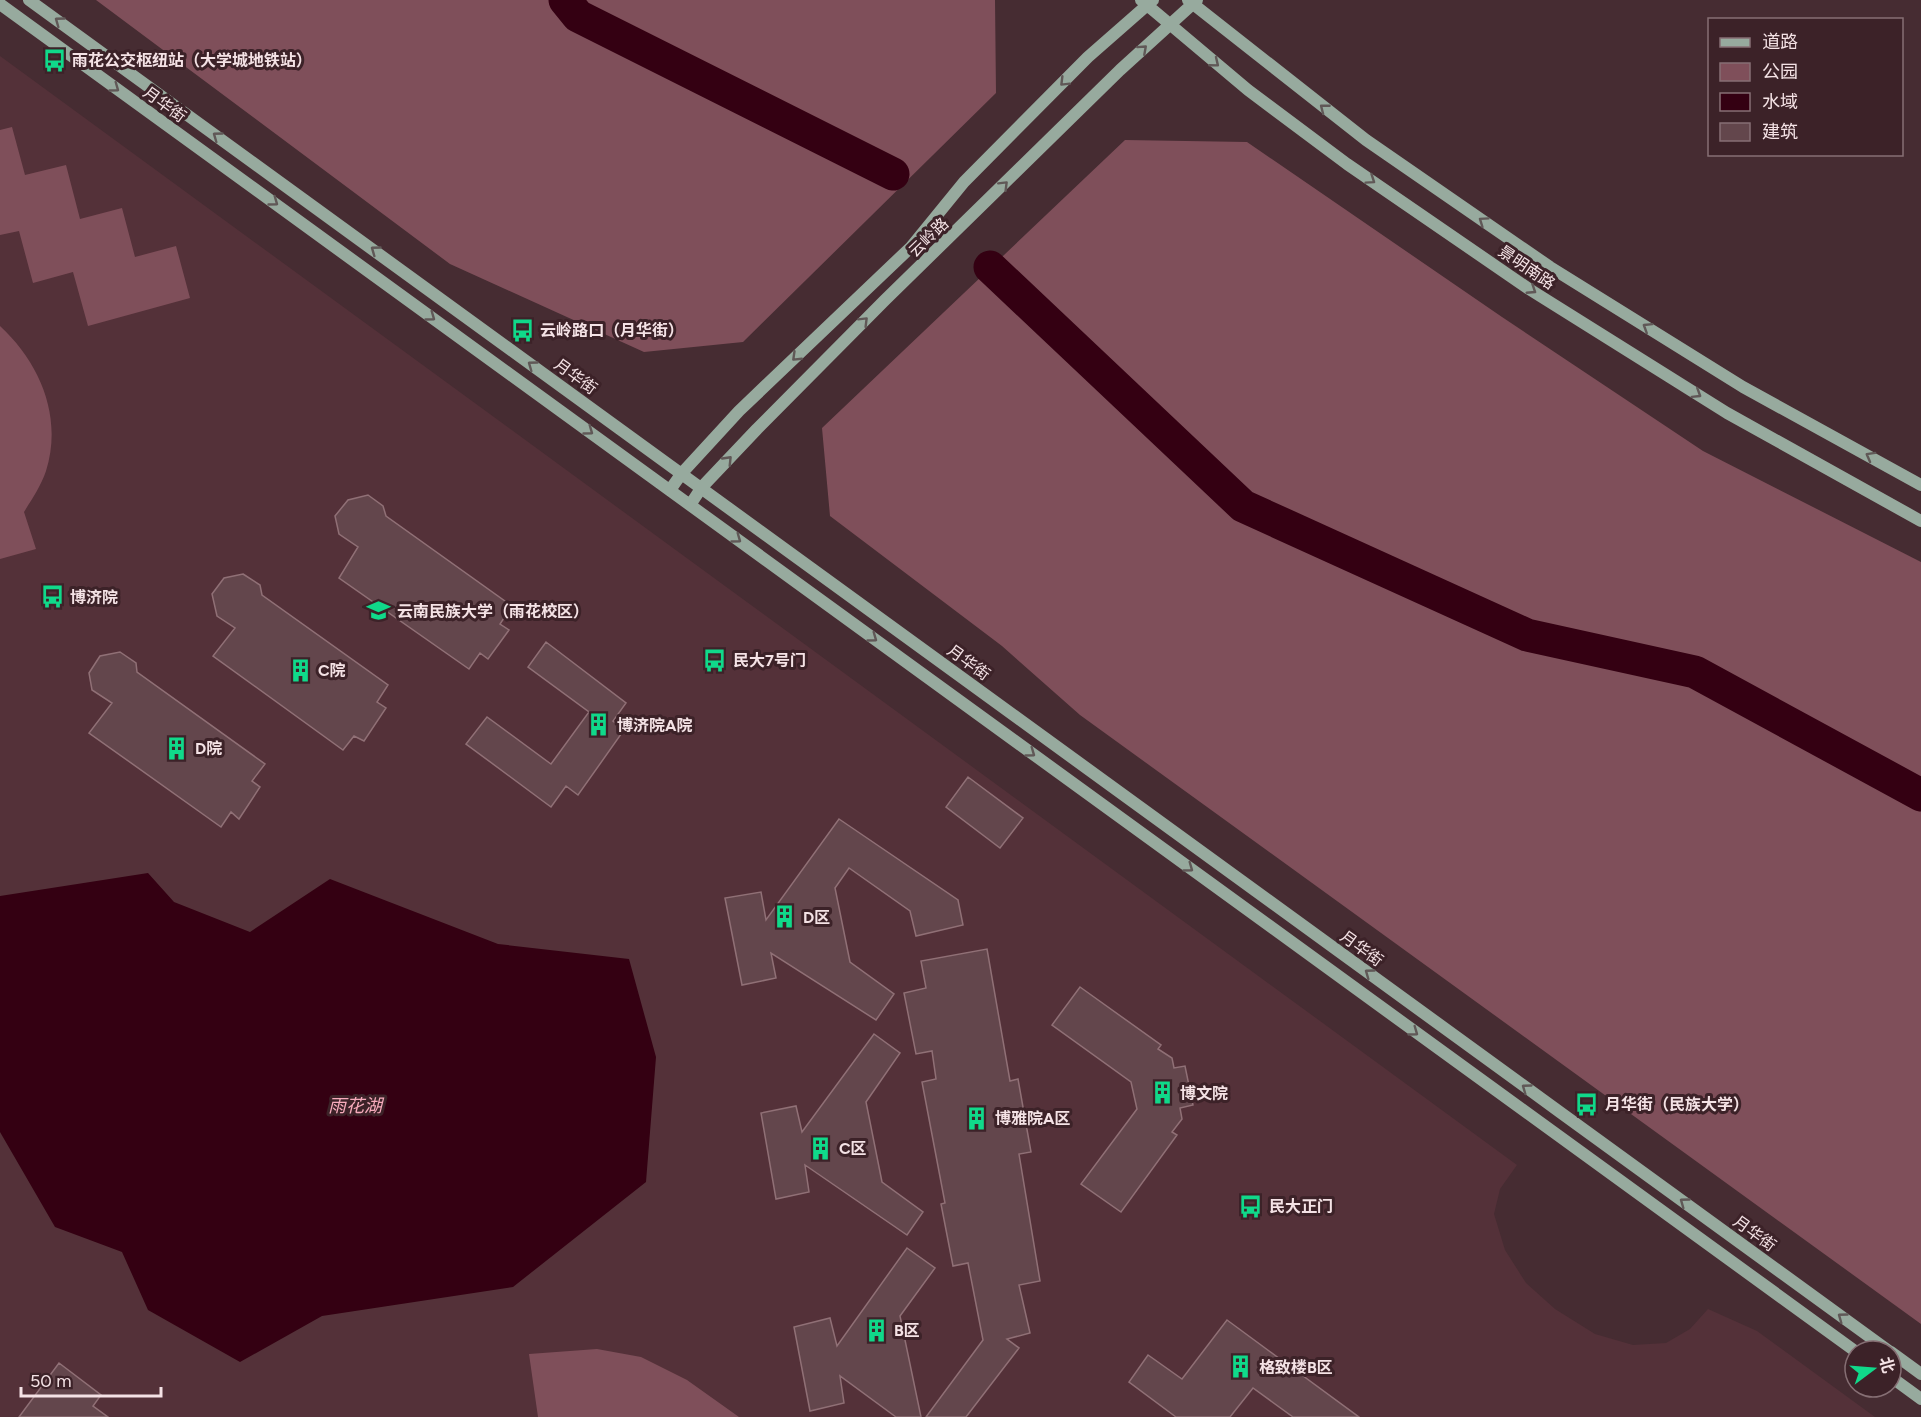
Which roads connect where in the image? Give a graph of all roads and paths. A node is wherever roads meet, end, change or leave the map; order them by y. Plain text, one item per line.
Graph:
1 (29, 0) edge
2 (1193, 1) edge
3 (1147, 2) edge
4 (0, 4) edge
5 (1170, 25) junction
6 (682, 473) junction
7 (1921, 484) edge
8 (702, 488) junction
9 (670, 490) junction
10 (690, 505) junction
11 (1921, 521) edge
12 (1872, 1339) edge
13 (1843, 1342) edge
14 (1903, 1361) edge
15 (1921, 1374) edge
16 (1903, 1386) edge
17 (1921, 1399) edge

6 -> 1 street, 月华街
2 - 5 street, 云岭路
7 -> 2 street, 景明南路
3 - 5 street, 景明南路
3 -> 6 street, 云岭路
4 -> 9 street, 月华街
8 -> 5 street, 云岭路
5 -> 11 street, 景明南路
6 - 8 street, 月华街
6 - 9 street, 云岭路
8 - 10 street, 云岭路
12 -> 8 street, 月华街
9 - 10 street, 月华街
10 -> 13 street, 月华街
14 - 15 street, 月华街
16 - 17 street

